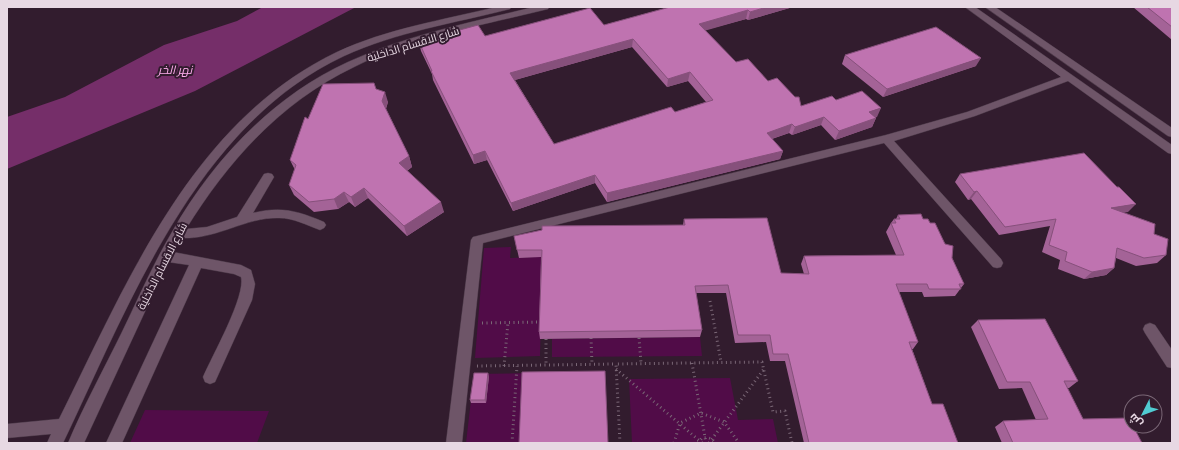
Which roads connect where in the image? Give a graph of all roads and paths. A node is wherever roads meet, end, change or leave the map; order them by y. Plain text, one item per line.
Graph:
1 (507, 7) edge
2 (545, 7) edge
3 (969, 7) edge
4 (989, 7) edge
5 (340, 54) junction
6 (350, 64) junction
7 (1070, 77) junction
8 (295, 80) junction
9 (308, 87) junction
10 (1172, 133) edge
11 (886, 139) junction
12 (1171, 148) edge
13 (268, 177) dead end
14 (242, 220) junction
15 (320, 225) dead end
16 (178, 233) junction
17 (165, 256) junction
18 (197, 262) junction
19 (997, 263) dead end
20 (710, 301) dead end
21 (508, 322) junction
22 (540, 322) edge
23 (482, 323) dead end
24 (1150, 329) dead end
25 (591, 338) edge
26 (639, 338) edge
27 (546, 339) edge
28 (720, 362) junction
29 (1172, 362) edge
30 (641, 363) junction
31 (692, 363) junction
32 (592, 364) junction
33 (616, 364) junction
34 (546, 365) junction
35 (462, 366) junction
36 (504, 366) junction
37 (517, 366) junction
38 (616, 369) junction
39 (764, 369) junction
40 (210, 377) dead end
41 (702, 413) junction
42 (724, 422) junction
43 (680, 423) junction
44 (63, 426) junction
45 (7, 431) edge
46 (705, 437) junction
47 (711, 438) junction
48 (698, 442) edge
49 (55, 443) edge
50 (76, 443) edge
51 (114, 443) edge
52 (454, 443) edge
53 (512, 443) edge
54 (620, 443) edge
55 (674, 443) edge
56 (702, 443) edge
57 (708, 443) edge
58 (716, 443) edge
59 (739, 443) edge
60 (792, 443) edge

1 - 5 street, شارع الاقسام الداخلية
2 - 6 street, شارع الاقسام الداخلية
3 - 7 street
4 - 10 street
5 - 6 street
5 - 8 street, شارع الاقسام الداخلية
6 - 9 street, شارع الاقسام الداخلية
7 - 11 street
7 - 12 street
8 - 9 street
8 - 44 street, شارع الاقسام الداخلية
9 - 16 street, شارع الاقسام الداخلية
11 - 19 street
11 - 35 street
13 - 14 street
14 - 15 street
14 - 16 street
16 - 17 street, شارع الاقسام الداخلية
17 - 18 street
17 - 50 street, شارع الاقسام الداخلية
18 - 40 street
18 - 51 street
20 - 28 path
21 - 22 path
21 - 23 path
21 - 36 path
24 - 29 street
25 - 32 path
26 - 30 path
27 - 34 path
28 - 31 path
28 - 39 path
30 - 31 path
30 - 33 path
31 - 41 path
32 - 33 path
32 - 34 path
33 - 38 path
34 - 37 path
35 - 36 path
35 - 52 street
36 - 37 path
37 - 53 path
38 - 43 path
38 - 54 path
39 - 42 path
39 - 60 path
41 - 42 path
41 - 43 path
41 - 46 path
42 - 47 path
42 - 59 path
43 - 48 path
43 - 55 path
44 - 45 street
44 - 49 street, شارع الاقسام الداخلية
46 - 47 path
46 - 48 path
46 - 57 path
47 - 57 path
47 - 58 path
48 - 56 path

